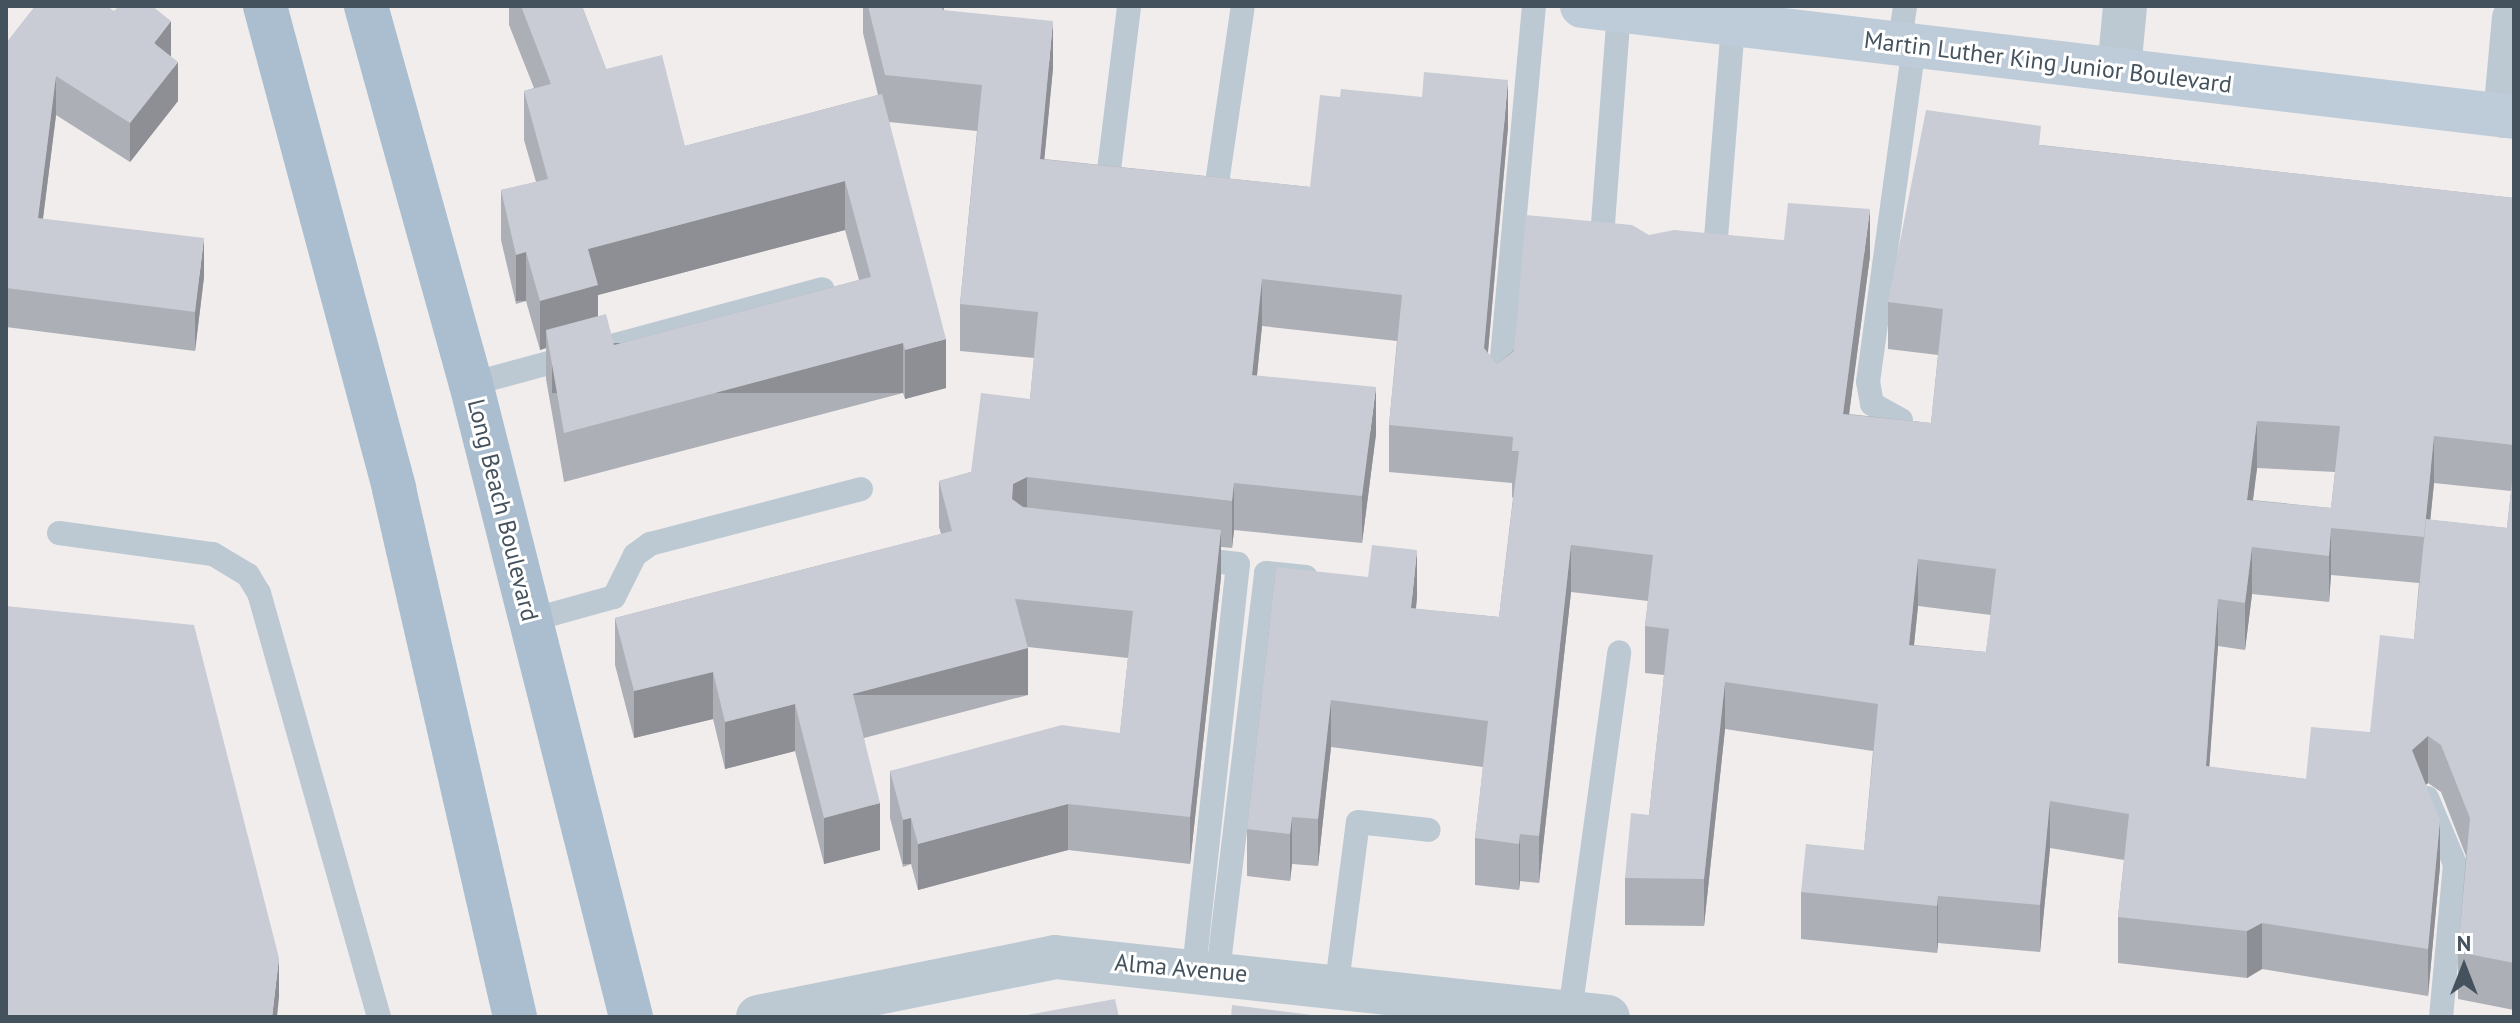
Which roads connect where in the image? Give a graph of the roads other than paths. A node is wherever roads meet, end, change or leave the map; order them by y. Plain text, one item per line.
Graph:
1 (265, 6) edge
2 (366, 6) edge
3 (1129, 6) edge
4 (1243, 6) edge
5 (1534, 6) edge
6 (2125, 6) edge
7 (1600, 8) edge
8 (2514, 18) edge
9 (1733, 25) junction
10 (1906, 33) edge
11 (2119, 70) junction
12 (2509, 116) edge
13 (1146, 198) edge
14 (1176, 201) edge
15 (1639, 259) edge
16 (1677, 260) edge
17 (822, 289) edge
18 (471, 384) junction
19 (1499, 396) edge
20 (1901, 420) edge
21 (861, 489) dead end
22 (59, 533) dead end
23 (1162, 555) edge
24 (1338, 579) edge
25 (531, 620) junction
26 (1619, 652) dead end
27 (2427, 798) edge
28 (1429, 830) dead end
29 (1206, 970) junction
30 (1337, 983) junction
31 (1589, 1015) edge
32 (379, 1017) edge
33 (515, 1017) edge
34 (631, 1017) edge
35 (758, 1017) edge
36 (2441, 1017) edge

1 - 33 main road
2 - 18 main road, Long Beach Boulevard
3 - 13 lane
4 - 14 lane
5 - 19 lane
6 - 11 street
7 - 9 main road, Martin Luther King Junior Boulevard
7 - 15 lane
8 - 12 street
9 - 10 main road, Martin Luther King Junior Boulevard
9 - 16 lane
10 - 11 main road, Martin Luther King Junior Boulevard
10 - 20 lane
11 - 12 main road, Martin Luther King Junior Boulevard
17 - 18 lane
18 - 25 main road, Long Beach Boulevard
21 - 25 lane
22 - 32 lane
23 - 29 lane
24 - 29 lane
25 - 34 main road, Long Beach Boulevard
26 - 31 lane
27 - 36 lane
28 - 30 lane
29 - 30 street, Alma Avenue
29 - 35 street, Alma Avenue
30 - 31 street, Alma Avenue

